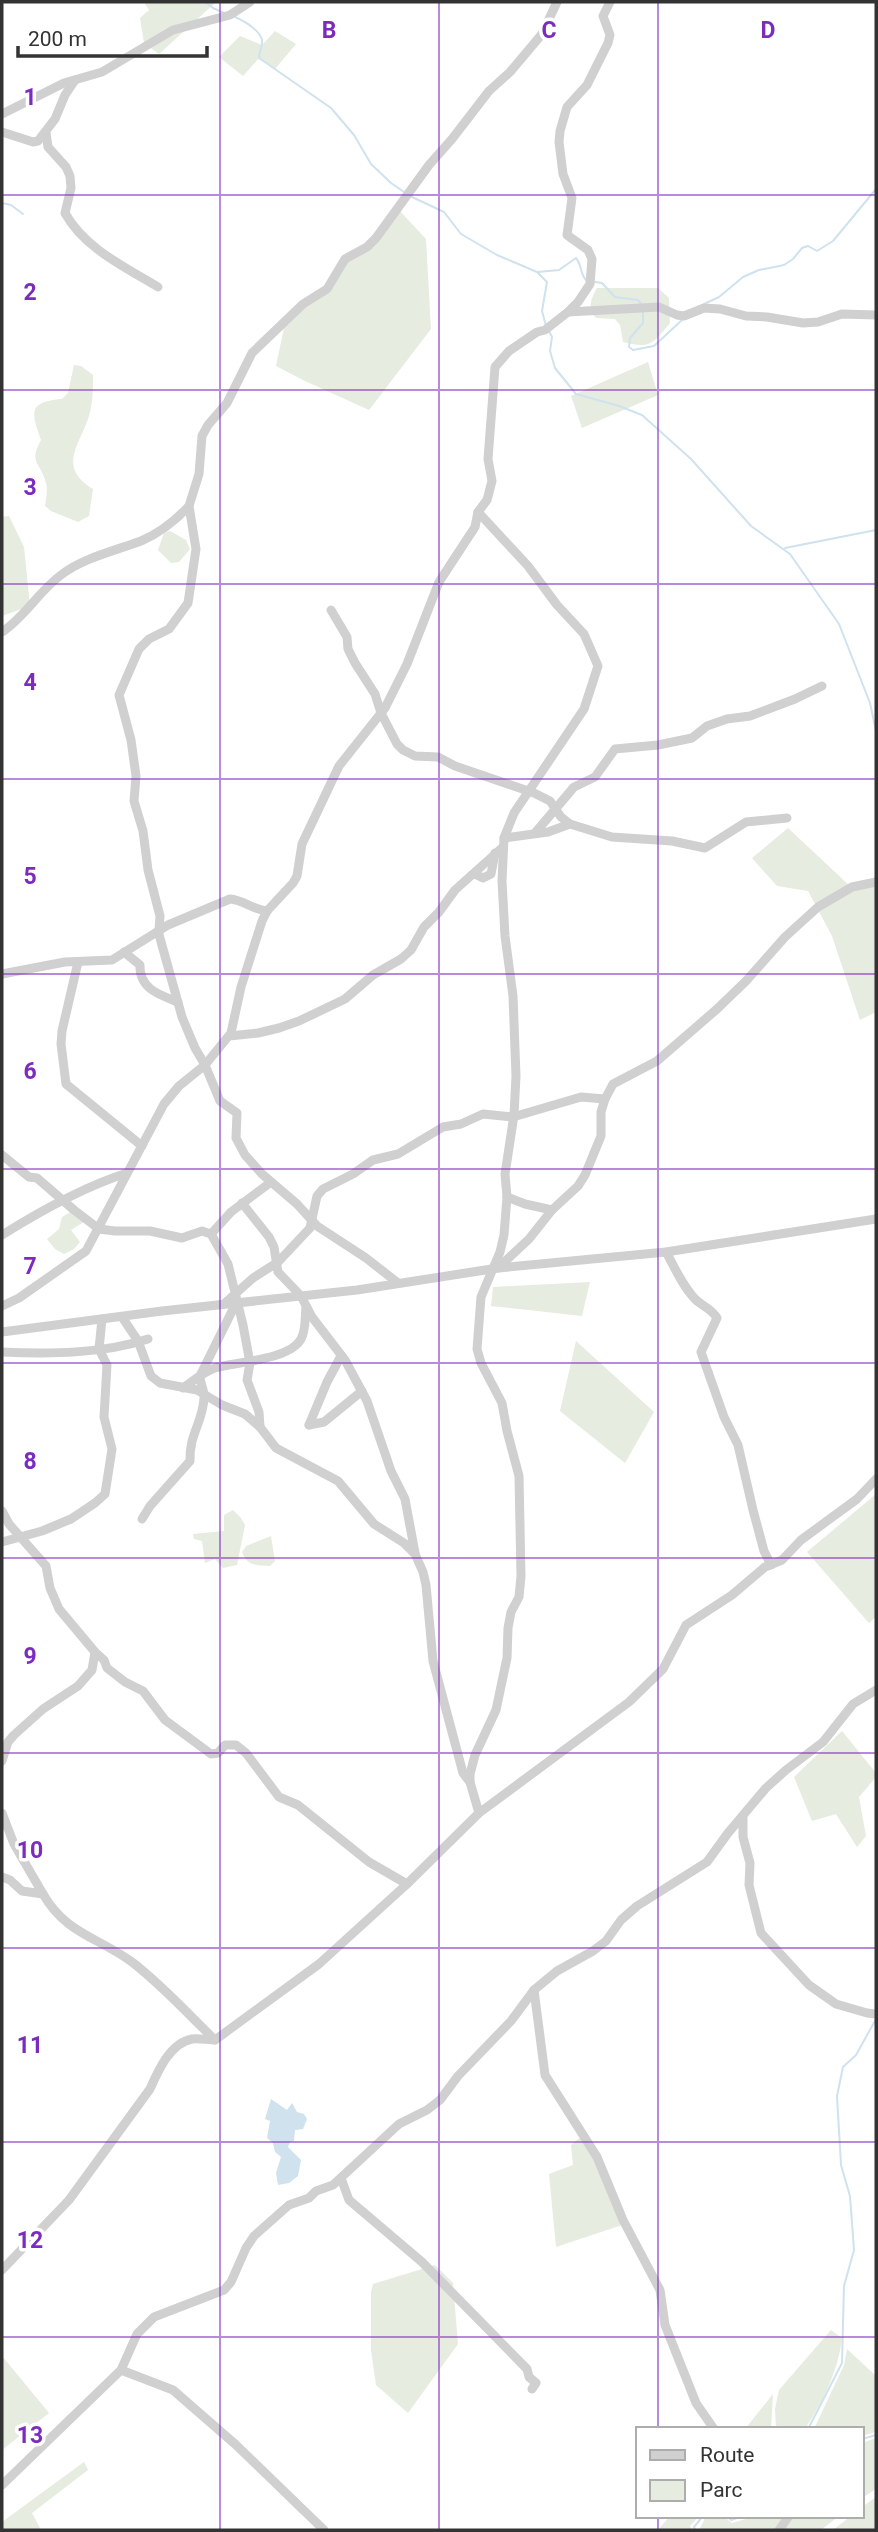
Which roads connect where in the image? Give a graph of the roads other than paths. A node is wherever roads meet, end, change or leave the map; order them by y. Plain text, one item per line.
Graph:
1 (250, 2) edge
2 (557, 2) edge
3 (610, 2) edge
4 (75, 80) junction
5 (2, 114) edge
6 (2, 132) edge
7 (46, 133) junction
8 (158, 287) dead end
9 (568, 312) junction
10 (876, 315) edge
11 (189, 506) junction
12 (478, 512) junction
13 (331, 610) dead end
14 (2, 632) edge
15 (822, 685) dead end
16 (381, 713) junction
17 (528, 792) junction
18 (556, 807) junction
19 (787, 818) dead end
20 (570, 824) junction
21 (535, 833) junction
22 (501, 846) junction
23 (876, 882) edge
24 (267, 911) junction
25 (159, 930) junction
26 (124, 952) junction
27 (78, 962) junction
28 (2, 974) edge
29 (178, 1002) junction
30 (229, 1036) junction
31 (205, 1065) junction
32 (605, 1099) junction
33 (513, 1117) junction
34 (142, 1146) junction
35 (2, 1155) edge
36 (127, 1173) junction
37 (271, 1182) junction
38 (507, 1197) junction
39 (62, 1200) junction
40 (242, 1203) junction
41 (552, 1210) junction
42 (876, 1219) edge
43 (313, 1221) junction
44 (99, 1228) junction
45 (211, 1234) junction
46 (2, 1235) edge
47 (666, 1252) junction
48 (278, 1262) junction
49 (495, 1269) junction
50 (398, 1283) junction
51 (301, 1296) junction
52 (236, 1299) junction
53 (2, 1306) edge
54 (306, 1307) junction
55 (122, 1317) junction
56 (102, 1320) junction
57 (2, 1332) edge
58 (143, 1340) junction
59 (99, 1349) junction
60 (2, 1352) edge
61 (341, 1356) junction
62 (250, 1363) junction
63 (200, 1376) junction
64 (183, 1388) junction
65 (362, 1391) junction
66 (205, 1395) junction
67 (260, 1427) junction
68 (876, 1479) edge
69 (2, 1511) edge
70 (142, 1519) dead end
71 (9, 1524) junction
72 (18, 1536) junction
73 (2, 1539) edge
74 (415, 1555) junction
75 (771, 1565) junction
76 (95, 1652) junction
77 (876, 1690) edge
78 (2, 1761) edge
79 (470, 1782) junction
80 (2, 1813) edge
81 (479, 1814) junction
82 (743, 1818) junction
83 (2, 1877) edge
84 (407, 1884) junction
85 (43, 1894) junction
86 (534, 1990) junction
87 (876, 2014) edge
88 (215, 2040) junction
89 (341, 2178) junction
90 (2, 2270) edge
91 (121, 2370) junction
92 (532, 2389) dead end
93 (713, 2427) edge
94 (2, 2484) edge
95 (324, 2530) edge

1 - 4 street
2 - 11 street
3 - 9 street
4 - 5 street
4 - 7 street
6 - 7 street
7 - 8 street
9 - 10 street
9 - 12 street
11 - 14 street
11 - 25 street
12 - 16 street
12 - 17 street
13 - 16 street
15 - 18 street
16 - 17 street
16 - 24 street
17 - 18 street
17 - 22 street
18 - 20 street
18 - 21 street
19 - 20 street
20 - 21 street
21 - 22 street
22 - 30 street
22 - 33 street
23 - 32 street
24 - 25 street
24 - 30 street
25 - 26 street
25 - 29 street
26 - 27 street
26 - 29 street
27 - 28 street
27 - 34 street
29 - 31 street
30 - 31 street
31 - 34 street
31 - 37 street
32 - 33 street
32 - 41 street
33 - 38 street
33 - 43 street
34 - 36 street
35 - 39 street
36 - 39 street
36 - 44 street
37 - 40 street
37 - 43 street
38 - 41 street
38 - 49 street
39 - 44 street
39 - 46 street
40 - 45 street
40 - 48 street
41 - 49 street
42 - 47 street
43 - 48 street
43 - 50 street
44 - 45 street
44 - 53 street
45 - 52 street
47 - 49 street
47 - 75 street
48 - 51 street
48 - 52 street
49 - 50 street
49 - 79 street
50 - 51 street
51 - 52 street
51 - 54 street
52 - 55 street
52 - 62 street
52 - 63 street
54 - 61 street
54 - 62 street
55 - 56 street
55 - 58 street
56 - 57 street
56 - 59 street
58 - 59 street
58 - 64 street
59 - 60 street
59 - 72 street
61 - 65 street
61 - 65 street
62 - 63 street
62 - 67 street
63 - 64 street
63 - 66 street
64 - 66 street
65 - 74 street
66 - 67 street
66 - 70 street
67 - 74 street
68 - 75 street
69 - 71 street
71 - 72 street
71 - 73 street
72 - 73 street
72 - 76 street
74 - 79 street
75 - 81 street
76 - 78 street
76 - 84 street
77 - 82 street
79 - 81 street
80 - 85 street
81 - 84 street
82 - 86 street
82 - 87 street
83 - 85 street
84 - 88 street
85 - 88 street
86 - 89 street
86 - 93 street
88 - 90 street
89 - 91 street
89 - 92 street
91 - 94 street
91 - 95 street

